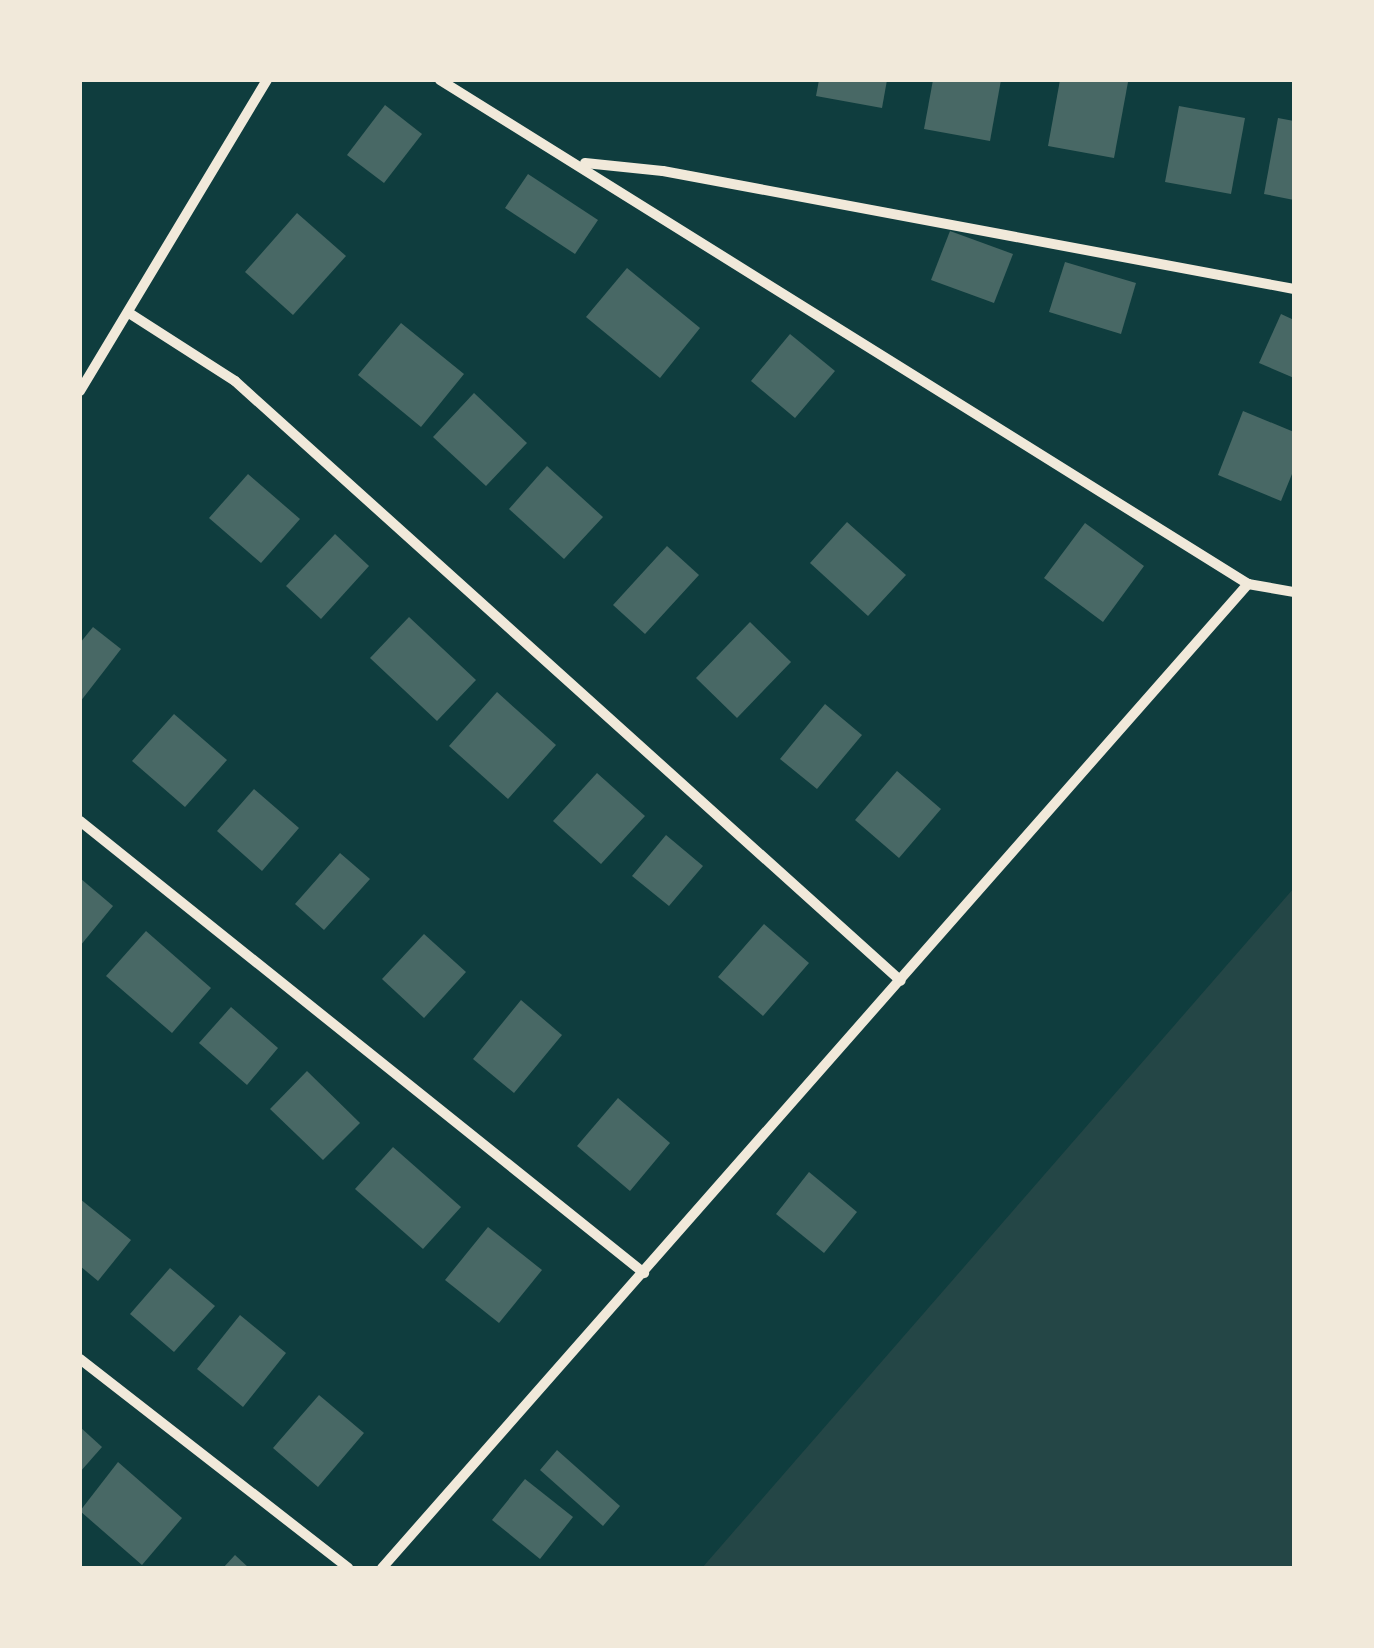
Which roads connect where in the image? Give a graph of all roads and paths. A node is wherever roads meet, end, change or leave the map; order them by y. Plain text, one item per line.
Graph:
1 (268, 80) edge
2 (440, 80) edge
3 (579, 162) junction
4 (1294, 289) edge
5 (129, 313) junction
6 (80, 391) edge
7 (1248, 584) junction
8 (1294, 592) edge
9 (80, 821) edge
10 (901, 981) junction
11 (644, 1273) junction
12 (80, 1359) edge
13 (348, 1568) edge
14 (382, 1568) edge

1 - 5 street
2 - 3 street
3 - 4 street
3 - 7 street
5 - 6 street
5 - 10 street
7 - 8 street
7 - 10 street
9 - 11 street
10 - 11 street
11 - 14 street
12 - 13 street

